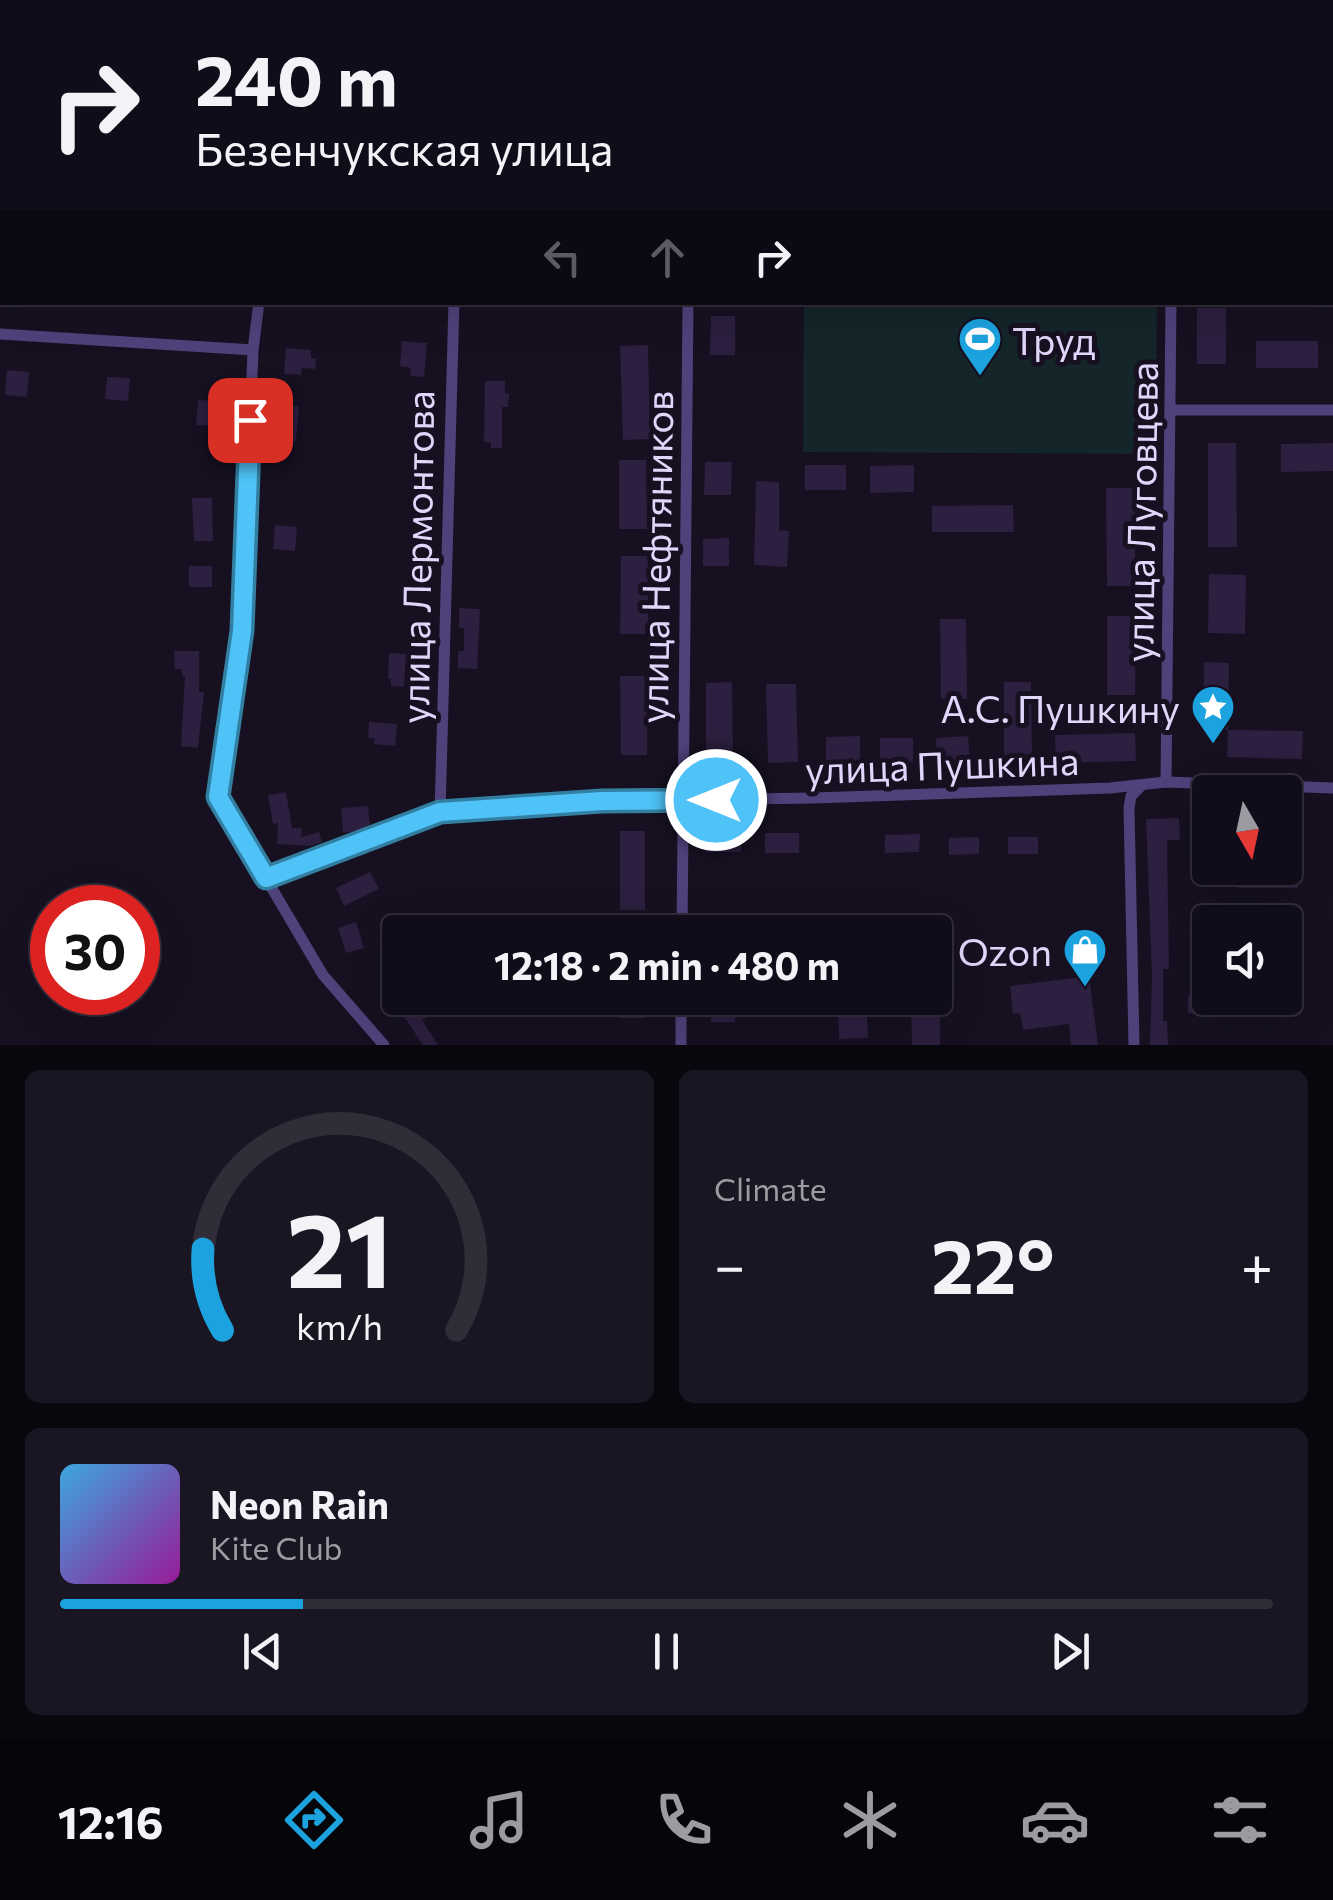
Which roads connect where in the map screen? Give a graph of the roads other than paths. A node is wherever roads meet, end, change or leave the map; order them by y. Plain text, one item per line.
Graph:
1 (259, 305) edge
2 (454, 305) edge
3 (688, 305) edge
4 (1171, 305) edge
5 (0, 334) edge
6 (254, 350) junction
7 (1171, 410) junction
8 (1333, 410) edge
9 (1166, 782) junction
10 (1142, 785) junction
11 (1333, 788) edge
12 (683, 800) junction
13 (440, 812) junction
14 (266, 878) junction
15 (682, 915) edge
16 (681, 1015) edge
17 (384, 1045) edge
18 (680, 1045) edge
19 (1134, 1045) edge

1 - 6 street
2 - 13 street, улица Лермонтова
3 - 12 street, улица Нефтяников
4 - 7 street, улица Луговцева
5 - 6 street
6 - 14 street
7 - 8 street
7 - 9 street, улица Луговцева
9 - 10 street, улица Пушкина
9 - 11 street, улица Пушкина
10 - 12 street, улица Пушкина
10 - 19 street
12 - 13 street, улица Пушкина
12 - 15 street, улица Нефтяников
13 - 14 street, улица Пушкина
14 - 17 street
16 - 18 street

